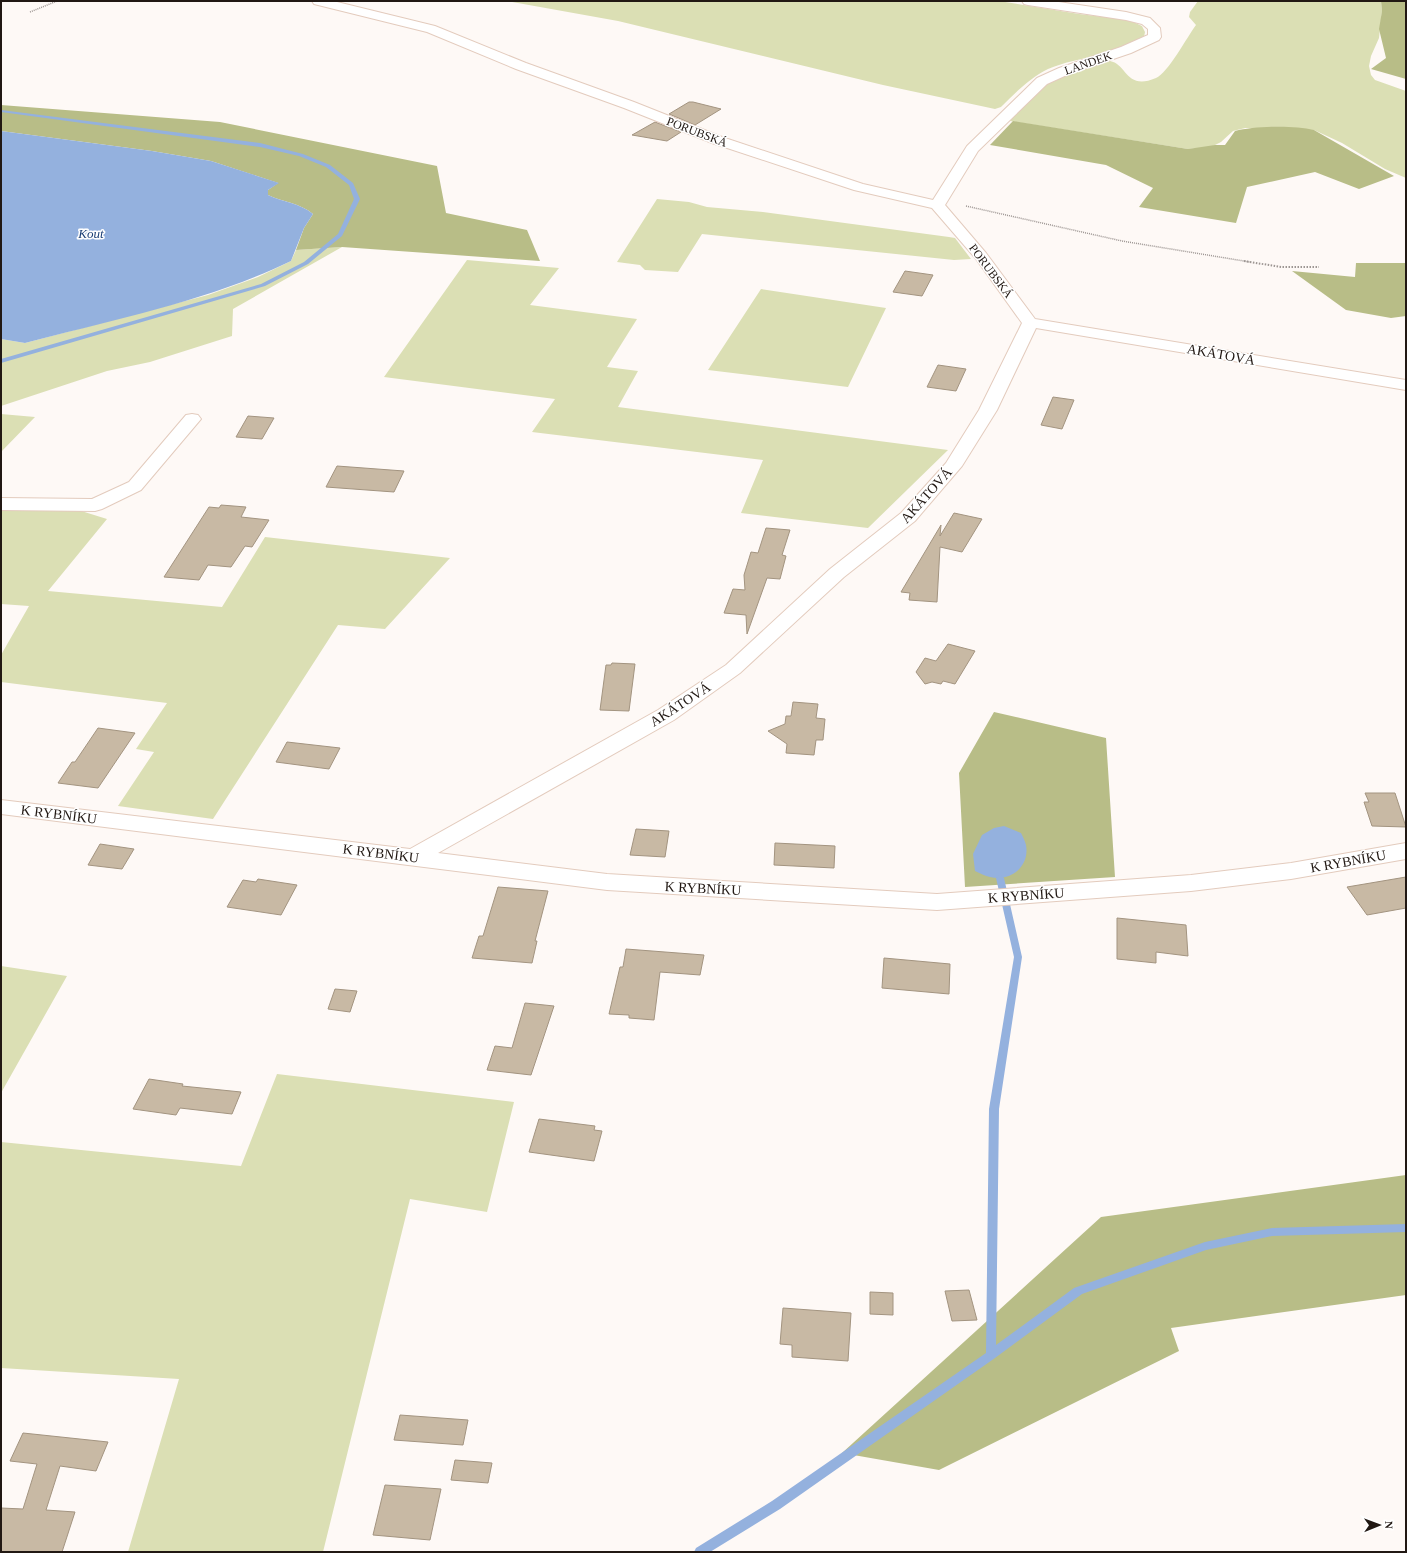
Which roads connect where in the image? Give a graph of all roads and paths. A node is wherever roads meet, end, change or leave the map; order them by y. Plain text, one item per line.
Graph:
1 (57, 1) edge
2 (318, 1) edge
3 (1028, 1) edge
4 (30, 12) dead end
5 (939, 203) junction
6 (1319, 267) dead end
7 (1030, 323) junction
8 (1406, 385) edge
9 (192, 419) dead end
10 (1, 504) edge
11 (1, 807) edge
12 (1406, 851) edge
13 (413, 856) junction

1 - 4 path
2 - 5 street, PORUBSKÁ
3 - 5 street, LANDEK
5 - 6 path
5 - 7 street, PORUBSKÁ
7 - 8 street, AKÁTOVÁ
7 - 13 street, AKÁTOVÁ
9 - 10 street
11 - 13 street, K RYBNÍKU
12 - 13 street, K RYBNÍKU

